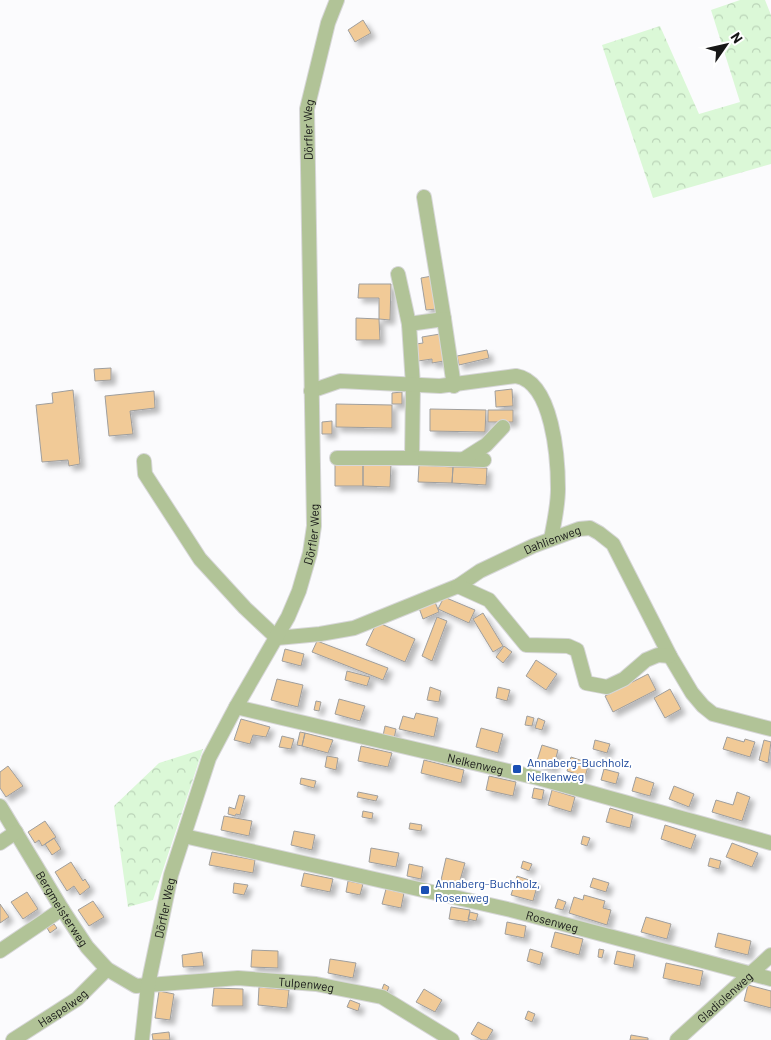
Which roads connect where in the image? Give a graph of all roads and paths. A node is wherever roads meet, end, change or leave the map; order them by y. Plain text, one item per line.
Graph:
1 (337, 0) edge
2 (424, 197) dead end
3 (398, 274) dead end
4 (444, 319) junction
5 (409, 324) junction
6 (413, 385) junction
7 (454, 386) junction
8 (311, 391) junction
9 (503, 427) dead end
10 (337, 458) dead end
11 (412, 458) junction
12 (464, 459) junction
13 (484, 460) dead end
14 (144, 461) dead end
15 (551, 539) junction
16 (458, 586) junction
17 (277, 638) junction
18 (670, 656) junction
19 (236, 707) junction
20 (771, 729) edge
21 (0, 806) edge
22 (16, 832) junction
23 (184, 836) junction
24 (0, 843) edge
25 (771, 843) edge
26 (62, 909) junction
27 (0, 951) edge
28 (771, 955) edge
29 (107, 969) junction
30 (751, 974) junction
31 (771, 980) edge
32 (148, 985) junction
33 (13, 1040) edge
34 (142, 1040) edge
35 (452, 1040) edge
36 (677, 1040) edge

1 - 8 street, Dörfler Weg
2 - 4 street
3 - 5 street
4 - 5 street
4 - 7 street
5 - 6 street
6 - 7 street
6 - 8 street
6 - 11 street
7 - 15 street
8 - 17 street, Dörfler Weg
9 - 12 street
10 - 11 street
11 - 12 street
12 - 13 street
14 - 17 street
15 - 16 street, Dahlienweg
15 - 18 street, Dahlienweg
16 - 17 street, Dahlienweg
16 - 18 street
17 - 19 street, Dörfler Weg
18 - 20 street, Dahlienweg
19 - 23 street, Dörfler Weg
19 - 25 street, Nelkenweg
21 - 22 street, Bergmeisterweg
22 - 24 street
22 - 26 street, Bergmeisterweg
23 - 30 street, Rosenweg
23 - 32 street, Dörfler Weg
26 - 27 street
26 - 29 street, Bergmeisterweg
28 - 30 street, Gladiolenweg
29 - 32 street, Bergmeisterweg
29 - 33 street, Haspelweg
30 - 31 street, Rosenweg
30 - 36 street, Gladiolenweg
32 - 34 street, Dörfler Weg
32 - 35 street, Tulpenweg

